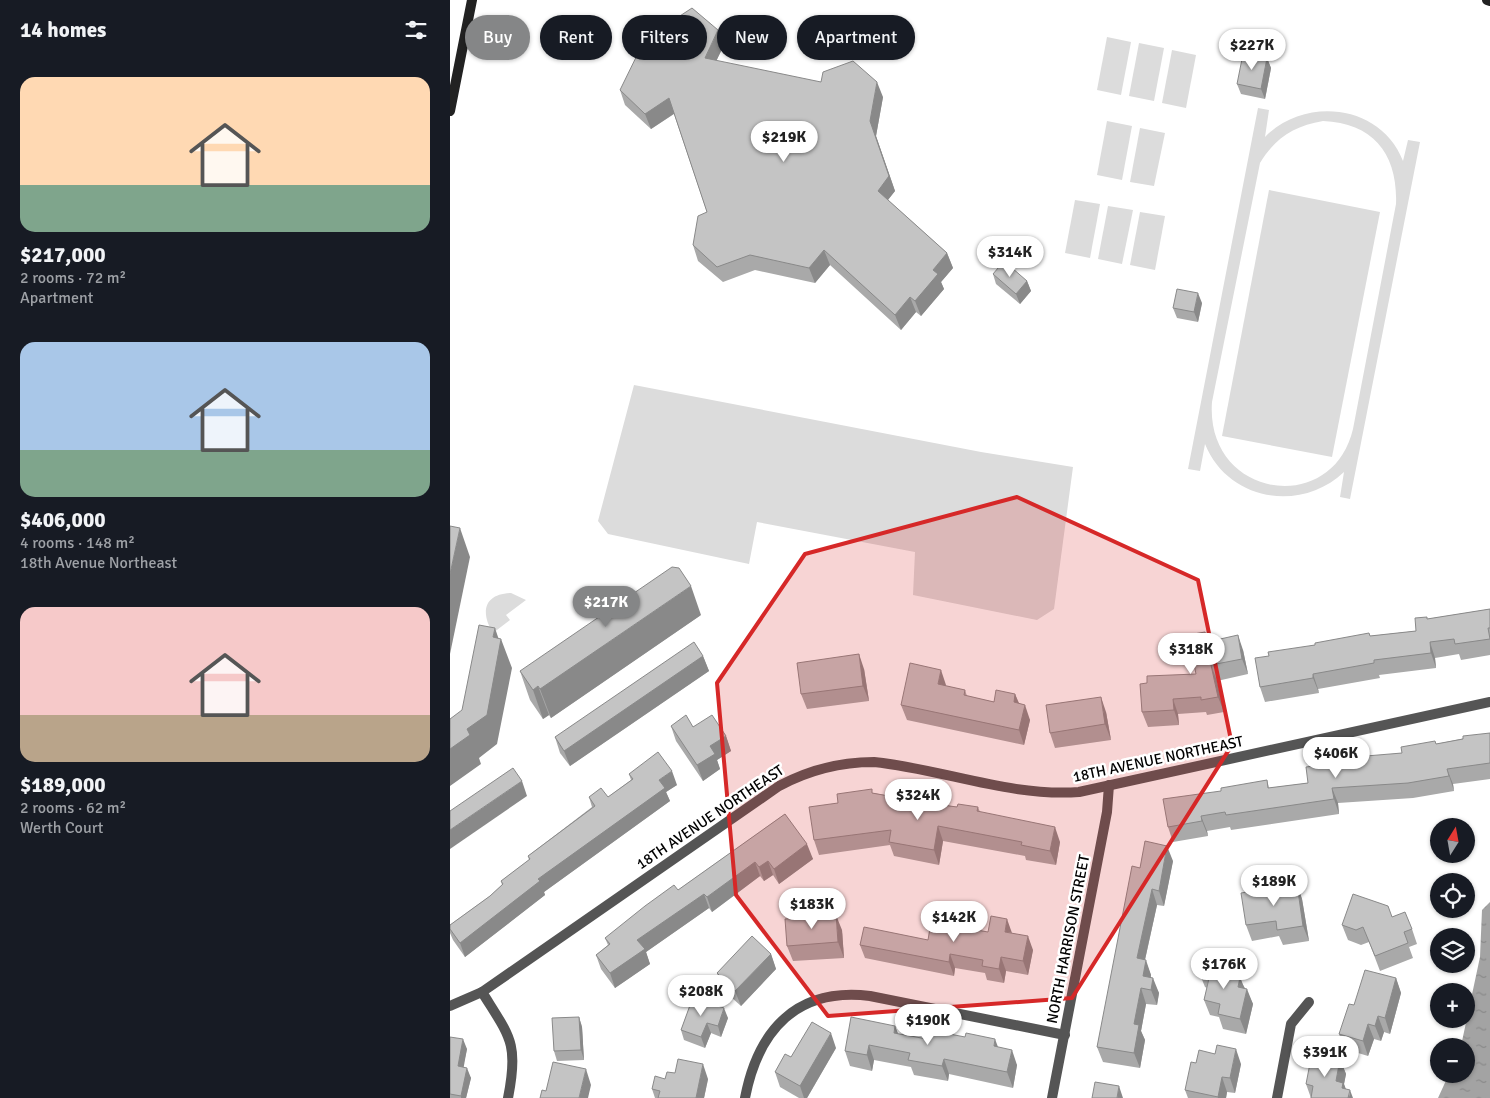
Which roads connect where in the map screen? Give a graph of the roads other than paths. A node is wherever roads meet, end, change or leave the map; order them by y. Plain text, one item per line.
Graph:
1 (472, 0) edge
2 (450, 111) edge
3 (1490, 702) edge
4 (1109, 785) junction
5 (482, 992) junction
6 (1309, 1002) dead end
7 (450, 1006) edge
8 (1065, 1035) junction
9 (508, 1098) edge
10 (745, 1098) edge
11 (1052, 1098) edge
12 (1277, 1098) edge

1 - 2 street
3 - 4 street, 18TH AVENUE NORTHEAST
4 - 5 street, 18TH AVENUE NORTHEAST
4 - 8 street, NORTH HARRISON STREET
5 - 7 street, 18TH AVENUE NORTHEAST
5 - 9 street
6 - 12 street
8 - 10 street
8 - 11 street, NORTH HARRISON STREET

